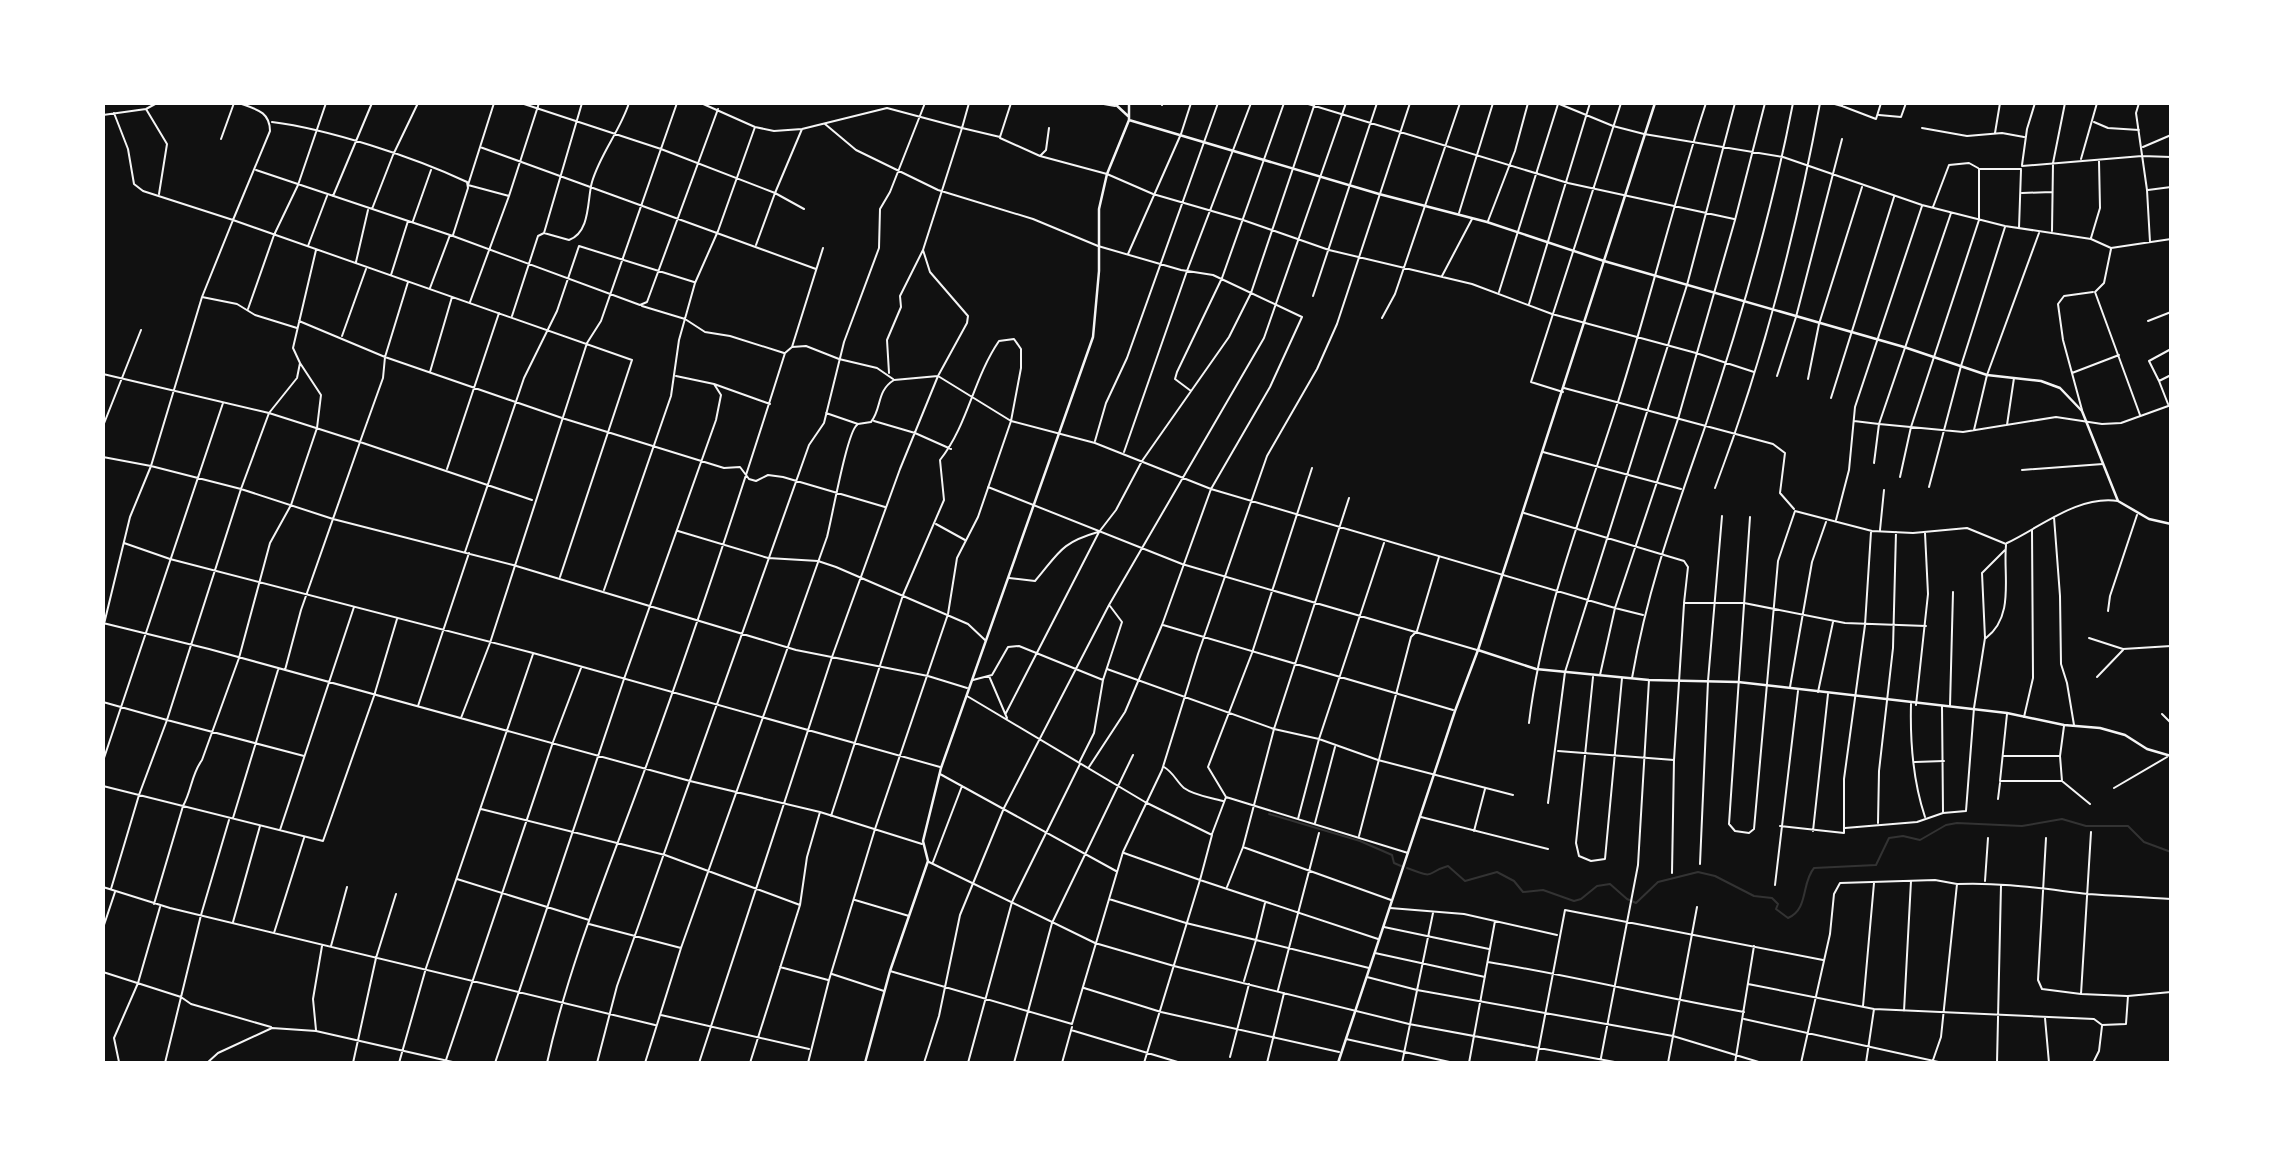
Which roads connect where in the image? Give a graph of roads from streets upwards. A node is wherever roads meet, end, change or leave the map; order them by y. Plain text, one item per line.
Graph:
1 (157, 103) edge
2 (234, 103) edge
3 (239, 103) edge
4 (326, 103) edge
5 (372, 103) edge
6 (418, 103) edge
7 (494, 103) edge
8 (521, 103) edge
9 (582, 103) edge
10 (629, 103) edge
11 (677, 103) edge
12 (701, 103) edge
13 (884, 103) edge
14 (925, 103) edge
15 (969, 103) edge
16 (1011, 103) edge
17 (1098, 103) edge
18 (1129, 103) edge
19 (1191, 103) edge
20 (1218, 103) edge
21 (1251, 103) edge
22 (1284, 103) edge
23 (1305, 103) edge
24 (1346, 103) edge
25 (1377, 103) edge
26 (1410, 103) edge
27 (1460, 103) edge
28 (1493, 103) edge
29 (1528, 103) edge
30 (1558, 103) edge
31 (1590, 103) edge
32 (1621, 103) edge
33 (1655, 103) edge
34 (1706, 103) edge
35 (1735, 103) edge
36 (1765, 103) edge
37 (1793, 103) edge
38 (1819, 103) edge
39 (1831, 103) edge
40 (1881, 103) edge
41 (1906, 103) edge
42 (2000, 103) edge
43 (2035, 103) edge
44 (2065, 103) edge
45 (2097, 103) edge
46 (2138, 103) edge
47 (538, 105) edge
48 (1114, 105) edge
49 (1315, 105) edge
50 (1842, 105) edge
51 (146, 109) junction
52 (718, 109) junction
53 (882, 109) junction
54 (114, 113) junction
55 (1586, 114) junction
56 (103, 115) edge
57 (1342, 115) junction
58 (1877, 115) junction
59 (920, 116) junction
60 (1129, 118) junction
61 (577, 120) junction
62 (270, 122) junction
63 (1370, 122) junction
64 (2093, 122) junction
65 (825, 124) junction
66 (1613, 126) junction
67 (755, 127) junction
68 (962, 128) junction
69 (1049, 128) dead end
70 (1922, 128) dead end
71 (802, 129) junction
72 (2139, 130) junction
73 (316, 131) junction
74 (1399, 132) junction
75 (1181, 134) junction
76 (1644, 134) junction
77 (1995, 134) junction
78 (616, 135) junction
79 (2171, 135) edge
80 (1000, 137) junction
81 (2025, 138) junction
82 (221, 139) dead end
83 (1842, 139) dead end
84 (1204, 141) junction
85 (356, 142) junction
86 (1694, 142) junction
87 (1443, 146) junction
88 (481, 147) junction
89 (2141, 147) junction
90 (661, 149) junction
91 (1722, 149) junction
92 (1235, 150) junction
93 (1752, 152) junction
94 (393, 155) junction
95 (1040, 156) junction
96 (1475, 156) junction
97 (2142, 156) junction
98 (1783, 157) junction
99 (2171, 157) edge
100 (1265, 159) junction
101 (2098, 160) junction
102 (2080, 161) junction
103 (521, 163) junction
104 (2053, 163) junction
105 (1808, 165) junction
106 (698, 166) junction
107 (1292, 167) junction
108 (1509, 167) junction
109 (2021, 167) junction
110 (432, 169) junction
111 (899, 169) junction
112 (1979, 169) junction
113 (256, 170) junction
114 (1107, 174) junction
115 (1535, 174) junction
116 (1320, 175) junction
117 (1834, 175) junction
118 (559, 177) junction
119 (736, 178) junction
120 (1566, 182) junction
121 (298, 185) junction
122 (468, 185) junction
123 (1349, 185) junction
124 (591, 186) junction
125 (1863, 186) junction
126 (2171, 187) edge
127 (1592, 188) junction
128 (2147, 190) junction
129 (942, 191) junction
130 (2053, 192) junction
131 (775, 193) junction
132 (2020, 193) junction
133 (1153, 194) junction
134 (1379, 194) junction
135 (159, 195) junction
136 (327, 195) junction
137 (509, 196) junction
138 (1894, 196) junction
139 (333, 197) junction
140 (1624, 197) junction
141 (1181, 203) junction
142 (1922, 205) junction
143 (1423, 206) junction
144 (640, 207) junction
145 (1675, 208) junction
146 (1933, 208) junction
147 (370, 209) junction
148 (804, 209) dead end
149 (1211, 211) junction
150 (1707, 213) junction
151 (1951, 213) junction
152 (1458, 215) junction
153 (1472, 219) junction
154 (233, 220) junction
155 (677, 220) junction
156 (1243, 220) junction
157 (1735, 220) junction
158 (1979, 220) junction
159 (408, 221) junction
160 (412, 222) junction
161 (1487, 222) junction
162 (2005, 226) junction
163 (1272, 229) junction
164 (2019, 229) junction
165 (718, 231) junction
166 (1518, 232) junction
167 (2040, 232) junction
168 (2052, 232) junction
169 (544, 233) junction
170 (274, 235) junction
171 (451, 235) junction
172 (1300, 239) junction
173 (2091, 239) junction
174 (2171, 239) edge
175 (1547, 242) junction
176 (2150, 243) junction
177 (756, 246) junction
178 (1098, 246) junction
179 (308, 247) junction
180 (823, 248) dead end
181 (2111, 248) junction
182 (489, 249) junction
183 (316, 250) junction
184 (923, 250) junction
185 (1329, 250) junction
186 (1574, 251) junction
187 (1128, 255) junction
188 (1358, 256) junction
189 (622, 260) junction
190 (1604, 261) junction
191 (356, 263) junction
192 (1158, 263) junction
193 (529, 264) junction
194 (366, 267) junction
195 (1402, 267) junction
196 (816, 269) junction
197 (659, 271) junction
198 (1187, 271) junction
199 (391, 276) junction
200 (1657, 276) junction
201 (1442, 277) junction
202 (566, 278) junction
203 (1222, 278) junction
204 (408, 282) junction
205 (695, 283) junction
206 (1687, 285) junction
207 (430, 289) junction
208 (2095, 292) junction
209 (1251, 293) junction
210 (1499, 293) junction
211 (1713, 293) junction
212 (610, 295) junction
213 (1313, 296) dead end
214 (202, 297) junction
215 (452, 297) junction
216 (1743, 302) junction
217 (469, 303) junction
218 (1278, 303) junction
219 (641, 305) junction
220 (1528, 305) junction
221 (248, 310) junction
222 (1772, 311) junction
223 (2171, 312) edge
224 (499, 313) junction
225 (1552, 314) junction
226 (511, 317) junction
227 (1796, 317) junction
228 (685, 318) junction
229 (1382, 318) dead end
230 (299, 321) junction
231 (2148, 321) dead end
232 (1585, 323) junction
233 (1819, 324) junction
234 (297, 328) junction
235 (546, 329) junction
236 (141, 330) dead end
237 (1850, 333) junction
238 (342, 337) junction
239 (1638, 339) junction
240 (1878, 341) junction
241 (587, 343) junction
242 (1667, 347) junction
243 (1904, 347) junction
244 (792, 348) junction
245 (2171, 349) edge
246 (1696, 353) junction
247 (785, 354) junction
248 (2120, 354) junction
249 (385, 357) junction
250 (1935, 358) junction
251 (839, 359) junction
252 (1724, 362) junction
253 (300, 363) junction
254 (1961, 366) junction
255 (1754, 372) junction
256 (429, 373) junction
257 (2071, 373) junction
258 (103, 374) edge
259 (889, 374) junction
260 (1987, 375) junction
261 (2171, 375) edge
262 (675, 376) junction
263 (938, 376) junction
264 (1777, 376) dead end
265 (2014, 378) junction
266 (1808, 379) dead end
267 (122, 380) junction
268 (894, 380) junction
269 (2159, 380) junction
270 (714, 384) junction
271 (474, 388) junction
272 (1564, 390) junction
273 (173, 391) junction
274 (1192, 392) junction
275 (971, 397) junction
276 (1831, 398) dead end
277 (516, 402) junction
278 (223, 403) junction
279 (770, 404) junction
280 (1618, 404) junction
281 (2169, 405) edge
282 (2082, 411) junction
283 (1647, 412) junction
284 (269, 413) junction
285 (826, 413) junction
286 (2141, 416) junction
287 (562, 418) junction
288 (1678, 419) junction
289 (873, 421) junction
290 (1011, 421) junction
291 (1853, 421) junction
292 (2086, 422) junction
293 (858, 424) junction
294 (1879, 424) junction
295 (103, 426) edge
296 (1705, 426) junction
297 (2007, 426) junction
298 (1911, 427) junction
299 (317, 428) junction
300 (1942, 430) junction
301 (607, 432) junction
302 (1974, 432) junction
303 (915, 433) junction
304 (1736, 433) junction
305 (1057, 434) junction
306 (360, 442) junction
307 (1095, 443) junction
308 (654, 446) junction
309 (951, 449) junction
310 (1543, 452) junction
311 (1123, 453) junction
312 (103, 457) edge
313 (701, 461) junction
314 (1143, 461) junction
315 (1874, 463) dead end
316 (2103, 464) junction
317 (151, 466) junction
318 (1311, 468) dead end
319 (1597, 468) junction
320 (447, 470) junction
321 (2022, 470) dead end
322 (747, 473) junction
323 (1628, 474) junction
324 (1900, 477) dead end
325 (197, 478) junction
326 (1182, 479) junction
327 (795, 482) junction
328 (1656, 482) junction
329 (488, 484) junction
330 (988, 487) junction
331 (1929, 487) dead end
332 (1715, 488) dead end
333 (241, 489) junction
334 (1211, 489) junction
335 (1682, 489) junction
336 (1884, 490) dead end
337 (839, 493) junction
338 (1349, 498) dead end
339 (533, 500) junction
340 (1252, 501) junction
341 (2118, 501) junction
342 (291, 505) junction
343 (1035, 505) junction
344 (886, 508) junction
345 (1795, 510) junction
346 (1523, 513) junction
347 (2137, 513) junction
348 (1297, 515) junction
349 (1722, 516) dead end
350 (1750, 517) dead end
351 (2053, 517) junction
352 (333, 519) junction
353 (1827, 521) junction
354 (1836, 521) junction
355 (936, 524) junction
356 (2171, 524) edge
357 (1340, 529) junction
358 (1579, 529) junction
359 (2032, 530) junction
360 (677, 531) junction
361 (1871, 531) junction
362 (1880, 531) junction
363 (1099, 532) junction
364 (1896, 532) junction
365 (1924, 532) junction
366 (1609, 538) junction
367 (966, 540) junction
368 (1385, 542) junction
369 (124, 543) junction
370 (2006, 544) junction
371 (723, 545) junction
372 (1636, 546) junction
373 (1143, 550) junction
374 (2006, 550) junction
375 (464, 552) junction
376 (469, 553) junction
377 (1660, 554) junction
378 (1439, 556) junction
379 (768, 558) junction
380 (170, 559) junction
381 (818, 561) junction
382 (1182, 564) junction
383 (513, 565) junction
384 (215, 570) junction
385 (1503, 574) junction
386 (1224, 576) junction
387 (559, 578) junction
388 (861, 578) junction
389 (1008, 578) junction
390 (260, 583) junction
391 (1273, 590) junction
392 (603, 591) junction
393 (1558, 591) junction
394 (1953, 592) dead end
395 (307, 594) junction
396 (903, 595) junction
397 (1588, 600) junction
398 (1316, 603) junction
399 (1684, 603) junction
400 (1715, 603) junction
401 (1744, 603) junction
402 (650, 605) junction
403 (1109, 605) junction
404 (354, 607) junction
405 (1615, 608) junction
406 (1776, 608) junction
407 (2108, 611) dead end
408 (948, 614) junction
409 (1643, 615) junction
410 (1804, 615) junction
411 (1361, 618) junction
412 (397, 619) junction
413 (698, 619) junction
414 (1833, 621) junction
415 (104, 624) edge
416 (1162, 625) junction
417 (1865, 625) junction
418 (1895, 625) junction
419 (1926, 625) junction
420 (441, 631) junction
421 (1417, 631) junction
422 (741, 632) junction
423 (144, 634) junction
424 (1203, 638) junction
425 (1985, 638) junction
426 (2089, 638) dead end
427 (986, 640) junction
428 (490, 643) junction
429 (191, 645) junction
430 (2171, 646) edge
431 (786, 647) junction
432 (2123, 649) junction
433 (1478, 650) junction
434 (1038, 652) junction
435 (533, 653) junction
436 (1252, 653) junction
437 (832, 657) junction
438 (239, 658) junction
439 (1296, 666) junction
440 (582, 667) junction
441 (880, 667) junction
442 (1074, 668) junction
443 (278, 669) junction
444 (1107, 669) junction
445 (1536, 669) junction
446 (285, 671) junction
447 (1565, 672) junction
448 (928, 676) junction
449 (989, 676) junction
450 (1593, 676) junction
451 (1600, 676) junction
452 (2097, 677) dead end
453 (1622, 678) junction
454 (624, 679) junction
455 (1340, 679) junction
456 (1632, 679) junction
457 (971, 680) junction
458 (1103, 680) junction
459 (1649, 680) junction
460 (1678, 681) junction
461 (1708, 681) junction
462 (1138, 682) junction
463 (1738, 682) junction
464 (330, 684) junction
465 (1768, 685) junction
466 (1790, 687) junction
467 (968, 688) junction
468 (1798, 688) junction
469 (1818, 692) junction
470 (673, 693) junction
471 (1828, 693) junction
472 (1397, 694) junction
473 (374, 695) junction
474 (967, 696) junction
475 (1853, 696) junction
476 (1185, 699) junction
477 (1886, 701) junction
478 (103, 702) edge
479 (1911, 704) junction
480 (120, 705) junction
481 (718, 705) junction
482 (1916, 705) junction
483 (1942, 706) junction
484 (417, 707) junction
485 (1950, 707) junction
486 (1975, 708) junction
487 (1455, 710) junction
488 (1006, 713) junction
489 (1228, 713) junction
490 (2007, 713) junction
491 (2162, 715) dead end
492 (763, 716) junction
493 (2024, 717) junction
494 (461, 719) junction
495 (1007, 719) junction
496 (167, 720) junction
497 (1529, 723) dead end
498 (2171, 723) edge
499 (2064, 725) junction
500 (2074, 726) junction
501 (810, 729) junction
502 (1274, 729) junction
503 (505, 730) junction
504 (212, 733) junction
505 (1038, 737) junction
506 (1319, 739) junction
507 (856, 741) junction
508 (553, 742) junction
509 (256, 744) junction
510 (1336, 745) junction
511 (1557, 751) junction
512 (1586, 753) junction
513 (304, 755) junction
514 (599, 755) junction
515 (899, 755) junction
516 (1133, 755) dead end
517 (1615, 755) junction
518 (2002, 756) junction
519 (2060, 756) junction
520 (2170, 756) edge
521 (1644, 757) junction
522 (1378, 760) junction
523 (1674, 760) junction
524 (103, 761) edge
525 (1944, 761) junction
526 (1080, 762) junction
527 (1914, 762) junction
528 (1163, 766) junction
529 (1089, 767) junction
530 (941, 768) junction
531 (645, 769) junction
532 (940, 774) junction
533 (1434, 774) junction
534 (690, 781) junction
535 (2000, 781) junction
536 (2062, 781) junction
537 (962, 785) junction
538 (103, 786) edge
539 (1119, 786) junction
540 (1485, 787) junction
541 (2114, 788) dead end
542 (737, 794) junction
543 (139, 795) junction
544 (1513, 795) dead end
545 (1226, 797) junction
546 (1998, 799) dead end
547 (1224, 801) junction
548 (1145, 802) junction
549 (1548, 803) dead end
550 (784, 804) junction
551 (2090, 804) dead end
552 (183, 806) junction
553 (1255, 807) junction
554 (1004, 808) junction
555 (480, 809) junction
556 (820, 812) junction
557 (1942, 813) junction
558 (831, 816) junction
559 (1420, 817) junction
560 (1926, 818) junction
561 (231, 819) junction
562 (1298, 819) junction
563 (527, 820) junction
564 (1315, 824) junction
565 (1878, 824) junction
566 (260, 826) junction
567 (1780, 826) junction
568 (1845, 828) junction
569 (875, 829) junction
570 (573, 830) junction
571 (280, 831) junction
572 (1045, 831) junction
573 (1813, 831) junction
574 (1474, 832) junction
575 (2091, 832) dead end
576 (1319, 833) dead end
577 (1212, 835) junction
578 (304, 836) junction
579 (1359, 836) junction
580 (1989, 838) dead end
581 (2046, 838) dead end
582 (618, 842) junction
583 (923, 845) junction
584 (1243, 847) junction
585 (1548, 849) dead end
586 (1123, 852) junction
587 (1409, 853) junction
588 (1084, 854) junction
589 (665, 855) junction
590 (928, 861) junction
591 (933, 863) junction
592 (1700, 864) dead end
593 (709, 871) junction
594 (1117, 871) junction
595 (1310, 871) junction
596 (1672, 873) dead end
597 (456, 878) junction
598 (1200, 880) junction
599 (1912, 881) junction
600 (972, 882) junction
601 (1874, 882) junction
602 (1985, 883) junction
603 (1957, 884) junction
604 (2001, 884) junction
605 (1775, 885) dead end
606 (2043, 886) junction
607 (103, 887) edge
608 (347, 887) dead end
609 (755, 888) junction
610 (1227, 888) junction
611 (111, 890) junction
612 (116, 891) junction
613 (2087, 893) junction
614 (396, 894) dead end
615 (503, 894) junction
616 (854, 899) junction
617 (1108, 899) junction
618 (2171, 899) edge
619 (1392, 900) junction
620 (1012, 902) junction
621 (1265, 903) junction
622 (154, 904) junction
623 (800, 905) junction
624 (161, 906) junction
625 (1697, 907) dead end
626 (546, 908) junction
627 (1389, 908) junction
628 (1298, 913) junction
629 (1433, 913) junction
630 (201, 915) junction
631 (909, 916) junction
632 (1495, 920) junction
633 (589, 922) junction
634 (232, 923) junction
635 (1052, 923) junction
636 (1186, 923) junction
637 (1629, 923) junction
638 (1383, 927) junction
639 (103, 928) edge
640 (274, 934) junction
641 (1691, 934) junction
642 (1558, 935) junction
643 (635, 936) junction
644 (1428, 937) junction
645 (1379, 939) junction
646 (1256, 940) junction
647 (1095, 943) junction
648 (323, 944) junction
649 (1754, 946) junction
650 (331, 947) junction
651 (681, 948) junction
652 (1289, 948) junction
653 (1490, 949) junction
654 (1374, 953) junction
655 (376, 958) junction
656 (1823, 960) junction
657 (1488, 962) junction
658 (1423, 965) junction
659 (1174, 966) junction
660 (780, 967) junction
661 (426, 968) junction
662 (1369, 968) junction
663 (890, 971) junction
664 (103, 972) edge
665 (1553, 972) junction
666 (831, 974) junction
667 (1366, 977) junction
668 (1485, 977) junction
669 (829, 980) junction
670 (473, 981) junction
671 (1244, 982) junction
672 (138, 983) junction
673 (1249, 983) junction
674 (1748, 984) junction
675 (945, 988) junction
676 (1083, 988) junction
677 (1612, 988) junction
678 (1417, 990) junction
679 (885, 991) junction
680 (1277, 991) junction
681 (2171, 992) edge
682 (516, 993) junction
683 (1283, 993) junction
684 (2081, 994) junction
685 (2128, 996) junction
686 (181, 997) junction
687 (1814, 998) junction
688 (985, 999) junction
689 (1679, 1000) junction
690 (1480, 1002) junction
691 (562, 1003) junction
692 (1863, 1007) junction
693 (1874, 1009) junction
694 (1353, 1011) junction
695 (1027, 1012) junction
696 (1161, 1012) junction
697 (1544, 1012) junction
698 (1744, 1012) junction
699 (1904, 1012) junction
700 (610, 1014) junction
701 (660, 1014) junction
702 (1944, 1014) junction
703 (1997, 1015) junction
704 (2045, 1017) junction
705 (1744, 1019) junction
706 (1607, 1023) junction
707 (1072, 1024) junction
708 (1409, 1024) junction
709 (656, 1025) junction
710 (2102, 1025) junction
711 (709, 1026) junction
712 (272, 1028) junction
713 (1237, 1028) junction
714 (1071, 1030) junction
715 (316, 1031) junction
716 (1807, 1034) junction
717 (1673, 1036) junction
718 (1272, 1037) junction
719 (1474, 1037) junction
720 (757, 1039) junction
721 (1345, 1039) junction
722 (358, 1041) junction
723 (1868, 1048) junction
724 (810, 1049) junction
725 (1538, 1049) junction
726 (403, 1051) junction
727 (1404, 1051) junction
728 (1341, 1052) junction
729 (1147, 1053) junction
730 (1737, 1056) junction
731 (1230, 1057) dead end
732 (445, 1061) edge
733 (1600, 1061) edge
734 (1932, 1062) edge
735 (120, 1063) edge
736 (165, 1063) edge
737 (207, 1063) edge
738 (353, 1063) edge
739 (398, 1063) edge
740 (457, 1063) edge
741 (495, 1063) edge
742 (547, 1063) edge
743 (597, 1063) edge
744 (645, 1063) edge
745 (699, 1063) edge
746 (750, 1063) edge
747 (808, 1063) edge
748 (865, 1063) edge
749 (924, 1063) edge
750 (968, 1063) edge
751 (1014, 1063) edge
752 (1062, 1063) edge
753 (1144, 1063) edge
754 (1181, 1063) edge
755 (1267, 1063) edge
756 (1338, 1063) edge
757 (1402, 1063) edge
758 (1454, 1063) edge
759 (1469, 1063) edge
760 (1536, 1063) edge
761 (1620, 1063) edge
762 (1668, 1063) edge
763 (1735, 1063) edge
764 (1762, 1063) edge
765 (1801, 1063) edge
766 (1866, 1063) edge
767 (1942, 1063) edge
768 (1997, 1063) edge
769 (2049, 1063) edge
770 (2093, 1063) edge

1 - 51 street
2 - 82 street
3 - 62 street
4 - 73 street
5 - 85 street
6 - 94 street
7 - 88 street
8 - 47 street
9 - 61 street
10 - 78 street
11 - 90 street
12 - 52 street
13 - 53 street
14 - 59 street
15 - 68 street
16 - 80 street
17 - 48 street
18 - 60 street
19 - 75 street
20 - 84 street
21 - 92 street
22 - 100 street
23 - 49 street
24 - 57 street
25 - 63 street
26 - 74 street
27 - 87 street
28 - 96 street
29 - 108 street
30 - 55 street
30 - 115 street
31 - 55 street
32 - 66 street
33 - 76 street
34 - 86 street
35 - 91 street
36 - 93 street
37 - 98 street
38 - 105 street
39 - 50 street
40 - 58 street
41 - 58 street
42 - 77 street
43 - 81 street
44 - 104 street
45 - 64 street
46 - 72 street
47 - 61 street
47 - 103 street
48 - 60 street
49 - 57 street
49 - 107 street
50 - 58 street
51 - 54 street
51 - 135 street
52 - 67 street
52 - 106 street
53 - 59 street
53 - 65 street
54 - 56 street
54 - 135 street
55 - 66 street
55 - 120 street
57 - 63 street
57 - 116 street
59 - 68 street
59 - 111 street
60 - 75 street
60 - 114 street
61 - 78 street
61 - 118 street
62 - 73 street
62 - 113 street
63 - 74 street
63 - 123 street
64 - 72 street
64 - 102 street
65 - 71 street
65 - 111 street
66 - 76 street
66 - 127 street
67 - 71 street
67 - 119 street
68 - 80 street
68 - 129 street
69 - 95 street
70 - 77 street
71 - 131 street
72 - 89 street
73 - 85 street
73 - 121 street
74 - 87 street
74 - 134 street
75 - 84 street
75 - 133 street
76 - 86 street
76 - 140 street
77 - 81 street
78 - 90 street
78 - 124 street
79 - 89 street
80 - 95 street
81 - 109 street
83 - 117 street
84 - 92 street
84 - 141 street
85 - 94 street
85 - 139 street
86 - 91 street
86 - 145 street
87 - 96 street
87 - 143 street
88 - 103 street
88 - 122 street
89 - 97 street
90 - 106 street
90 - 144 street
91 - 93 street
91 - 150 street
92 - 100 street
92 - 149 street
93 - 98 street
93 - 157 street
94 - 110 street
94 - 147 street
95 - 114 street
96 - 108 street
96 - 152 street
97 - 99 street
97 - 101 street
97 - 128 street
98 - 105 street
98 - 216 street
100 - 107 street
100 - 156 street
101 - 102 street
101 - 173 street
102 - 104 street
103 - 118 street
103 - 137 street
104 - 109 street
104 - 130 street
105 - 117 street
105 - 222 street
106 - 119 street
106 - 155 street
107 - 116 street
107 - 163 street
108 - 115 street
108 - 161 street
109 - 112 street
109 - 132 street
110 - 122 street
110 - 160 street
111 - 129 street
111 - 251 street
112 - 146 street
112 - 158 street
113 - 121 street
113 - 154 street
114 - 133 street
114 - 178 street
115 - 120 street
115 - 166 street
116 - 123 street
116 - 172 street
117 - 125 street
117 - 227 street
118 - 124 street
118 - 169 street
119 - 131 street
119 - 165 street
120 - 127 street
120 - 175 street
121 - 136 street
121 - 170 street
122 - 137 street
122 - 171 street
123 - 134 street
123 - 185 street
124 - 144 street
124 - 169 street
125 - 138 street
125 - 233 street
126 - 128 street
127 - 140 street
127 - 186 street
128 - 176 street
129 - 178 street
129 - 184 street
130 - 132 street
130 - 168 street
131 - 148 street
131 - 177 street
132 - 164 street
133 - 141 street
133 - 187 street
134 - 143 street
134 - 188 street
135 - 154 street
136 - 139 street
136 - 179 street
137 - 182 street
138 - 142 street
138 - 237 street
139 - 147 street
140 - 145 street
140 - 190 street
141 - 149 street
141 - 192 street
142 - 146 street
142 - 240 street
143 - 152 street
143 - 195 street
144 - 155 street
144 - 189 street
145 - 150 street
145 - 200 street
146 - 151 street
147 - 159 street
147 - 191 street
149 - 156 street
149 - 198 street
150 - 157 street
150 - 206 street
151 - 158 street
151 - 243 street
152 - 153 street
153 - 161 street
153 - 201 street
154 - 170 street
154 - 214 street
155 - 165 street
155 - 197 street
156 - 163 street
156 - 203 street
157 - 211 street
158 - 162 street
158 - 250 street
159 - 160 street
159 - 199 street
160 - 171 street
161 - 166 street
162 - 164 street
162 - 254 street
163 - 172 street
163 - 209 street
164 - 167 street
165 - 177 street
165 - 205 street
166 - 175 street
166 - 210 street
167 - 168 street
167 - 260 street
168 - 173 street
169 - 193 street
170 - 179 street
170 - 221 street
171 - 182 street
171 - 207 street
172 - 185 street
172 - 218 street
173 - 181 street
174 - 176 street
175 - 186 street
175 - 220 street
176 - 181 street
177 - 196 street
178 - 187 street
178 - 305 street
179 - 183 street
180 - 196 street
181 - 208 street
182 - 193 street
182 - 217 street
183 - 191 street
183 - 230 street
184 - 259 street
184 - 263 street
185 - 188 street
185 - 213 street
186 - 190 street
186 - 225 street
187 - 192 street
188 - 195 street
188 - 340 street
189 - 197 street
189 - 202 street
189 - 212 street
190 - 200 street
190 - 232 street
191 - 194 street
192 - 198 street
192 - 307 street
193 - 202 street
193 - 226 street
194 - 199 street
194 - 238 street
195 - 201 street
195 - 229 street
196 - 244 street
197 - 205 street
197 - 219 street
198 - 203 street
198 - 311 street
199 - 204 street
200 - 206 street
200 - 239 street
201 - 210 street
202 - 212 street
202 - 235 street
203 - 209 street
203 - 274 street
204 - 207 street
204 - 249 street
205 - 228 street
206 - 211 street
206 - 242 street
207 - 215 street
208 - 248 street
208 - 257 street
209 - 218 street
209 - 274 street
210 - 220 street
211 - 216 street
211 - 246 street
212 - 219 street
212 - 241 street
214 - 221 street
214 - 273 street
215 - 217 street
215 - 256 street
216 - 222 street
216 - 252 street
217 - 224 street
218 - 326 street
218 - 334 street
219 - 228 street
220 - 225 street
221 - 234 street
222 - 227 street
222 - 255 street
223 - 231 street
224 - 226 street
224 - 271 street
225 - 232 street
225 - 272 street
226 - 235 street
227 - 233 street
227 - 264 street
228 - 247 street
228 - 262 street
230 - 234 street
230 - 238 street
232 - 239 street
232 - 272 street
233 - 237 street
233 - 266 street
234 - 253 street
235 - 241 street
235 - 277 street
236 - 267 street
237 - 240 street
237 - 276 street
238 - 249 street
239 - 242 street
239 - 280 street
240 - 243 street
240 - 291 street
241 - 287 street
241 - 301 street
242 - 246 street
242 - 283 street
243 - 250 street
243 - 294 street
244 - 247 street
244 - 251 street
245 - 269 street
246 - 252 street
246 - 288 street
247 - 279 street
248 - 257 street
248 - 286 street
249 - 256 street
249 - 306 street
250 - 254 street
250 - 298 street
251 - 259 street
251 - 285 street
252 - 255 street
252 - 296 street
253 - 284 street
253 - 299 street
254 - 260 street
254 - 300 street
255 - 304 street
256 - 271 street
257 - 282 street
258 - 267 street
259 - 268 street
260 - 265 street
260 - 302 street
261 - 269 street
262 - 270 street
262 - 308 street
263 - 268 street
263 - 275 street
263 - 303 street
265 - 282 street
265 - 297 street
267 - 273 street
267 - 295 street
268 - 289 street
269 - 281 street
270 - 279 street
270 - 313 street
271 - 277 street
271 - 320 street
272 - 280 street
272 - 310 street
273 - 278 street
273 - 317 street
274 - 314 street
275 - 290 street
275 - 290 street
275 - 309 street
277 - 287 street
277 - 329 street
278 - 284 street
278 - 325 street
279 - 322 street
280 - 283 street
280 - 319 street
281 - 286 street
282 - 292 street
283 - 288 street
283 - 323 street
284 - 299 street
284 - 333 street
285 - 293 street
285 - 327 street
286 - 292 street
287 - 301 street
287 - 339 street
288 - 296 street
288 - 328 street
289 - 293 street
289 - 303 street
290 - 305 street
290 - 330 street
291 - 294 street
291 - 354 street
292 - 297 street
292 - 316 street
293 - 337 street
294 - 298 street
294 - 315 street
296 - 304 street
296 - 335 street
297 - 302 street
298 - 300 street
298 - 324 street
299 - 306 street
299 - 342 street
300 - 302 street
300 - 331 street
301 - 308 street
301 - 387 street
303 - 309 street
303 - 344 street
304 - 332 street
304 - 345 street
305 - 307 street
305 - 343 street
306 - 320 street
306 - 352 street
307 - 311 street
308 - 313 street
308 - 392 street
309 - 355 street
310 - 319 street
310 - 346 street
311 - 314 street
312 - 317 street
313 - 322 street
313 - 360 street
314 - 326 street
314 - 363 street
316 - 321 street
316 - 341 street
317 - 325 street
317 - 369 street
318 - 348 street
319 - 323 street
319 - 358 street
320 - 329 street
322 - 327 street
322 - 371 street
323 - 328 street
323 - 366 street
325 - 333 street
325 - 380 street
326 - 334 street
326 - 373 street
327 - 337 street
327 - 379 street
328 - 335 street
328 - 372 street
329 - 339 street
329 - 375 street
330 - 343 street
330 - 367 street
333 - 342 street
333 - 384 street
334 - 340 street
334 - 382 street
335 - 377 street
336 - 362 street
337 - 344 street
337 - 381 street
338 - 357 street
339 - 383 street
340 - 348 street
340 - 386 street
341 - 347 street
341 - 351 street
342 - 352 street
342 - 390 street
343 - 363 street
343 - 389 street
344 - 388 street
345 - 353 street
345 - 406 street
346 - 358 street
346 - 385 street
347 - 356 street
347 - 407 street
348 - 357 street
348 - 391 street
349 - 400 street
350 - 401 street
351 - 359 street
351 - 500 street
352 - 375 street
352 - 395 street
353 - 354 street
353 - 410 street
354 - 361 street
355 - 367 street
355 - 396 street
357 - 368 street
357 - 398 street
358 - 366 street
358 - 393 street
359 - 370 street
359 - 493 street
360 - 371 street
360 - 402 street
361 - 362 street
361 - 417 street
362 - 364 street
363 - 373 street
363 - 389 street
363 - 434 street
364 - 365 street
364 - 418 street
365 - 370 street
365 - 419 street
366 - 372 street
366 - 397 street
367 - 408 street
368 - 378 street
368 - 411 street
369 - 380 street
369 - 415 street
370 - 374 street
371 - 379 street
371 - 413 street
372 - 377 street
372 - 405 street
373 - 382 street
373 - 403 street
374 - 425 street
374 - 425 street
375 - 376 street
376 - 383 street
376 - 420 street
377 - 399 street
377 - 409 street
378 - 385 street
378 - 421 street
379 - 381 street
379 - 422 street
380 - 384 street
380 - 423 street
381 - 388 street
381 - 431 street
382 - 386 street
382 - 416 street
383 - 387 street
383 - 428 street
384 - 390 street
384 - 429 street
385 - 393 street
385 - 433 street
386 - 391 street
386 - 424 street
387 - 392 street
388 - 396 street
388 - 437 street
389 - 427 street
390 - 395 street
390 - 438 street
391 - 398 street
391 - 436 street
392 - 402 street
393 - 397 street
393 - 445 street
394 - 485 street
395 - 404 street
395 - 446 street
396 - 408 street
396 - 441 street
397 - 405 street
397 - 447 street
398 - 411 street
398 - 439 street
399 - 400 street
399 - 460 street
400 - 401 street
400 - 461 street
401 - 406 street
401 - 463 street
402 - 413 street
402 - 454 street
403 - 442 street
403 - 444 street
404 - 412 street
404 - 464 street
405 - 409 street
405 - 451 street
406 - 410 street
406 - 465 street
408 - 427 street
408 - 448 street
409 - 456 street
410 - 414 street
410 - 466 street
411 - 421 street
411 - 455 street
412 - 420 street
412 - 473 street
413 - 422 street
413 - 470 street
414 - 417 street
414 - 469 street
415 - 423 street
416 - 424 street
416 - 462 street
417 - 418 street
417 - 475 street
418 - 419 street
418 - 477 street
419 - 482 street
420 - 428 street
420 - 484 street
421 - 433 street
421 - 472 street
422 - 431 street
422 - 481 street
423 - 429 street
423 - 480 street
424 - 436 street
424 - 476 street
425 - 486 street
426 - 432 street
427 - 457 street
428 - 435 street
428 - 494 street
429 - 438 street
429 - 496 street
430 - 432 street
431 - 437 street
431 - 492 street
432 - 452 street
433 - 445 street
433 - 487 street
434 - 442 street
434 - 449 street
434 - 488 street
435 - 440 street
435 - 503 street
436 - 439 street
436 - 489 street
437 - 441 street
437 - 501 street
438 - 443 street
438 - 504 street
439 - 455 street
439 - 502 street
440 - 454 street
440 - 508 street
441 - 448 street
441 - 507 street
442 - 458 street
442 - 505 street
443 - 446 street
443 - 509 street
444 - 458 street
444 - 462 street
445 - 447 street
445 - 497 street
446 - 464 street
447 - 450 street
447 - 511 street
448 - 467 street
448 - 515 street
449 - 457 street
449 - 488 street
450 - 451 street
450 - 512 street
451 - 453 street
453 - 456 street
453 - 517 street
454 - 470 street
454 - 514 street
455 - 472 street
455 - 506 street
456 - 459 street
457 - 467 street
458 - 526 street
459 - 460 street
459 - 521 street
460 - 461 street
460 - 523 street
461 - 463 street
461 - 592 street
462 - 476 street
462 - 529 street
463 - 465 street
463 - 465 street
464 - 473 street
464 - 513 street
465 - 466 street
466 - 468 street
467 - 474 street
468 - 469 street
468 - 567 street
469 - 471 street
470 - 481 street
470 - 531 street
471 - 475 street
471 - 573 street
472 - 487 street
472 - 522 street
473 - 484 street
473 - 578 street
474 - 495 street
474 - 530 street
475 - 477 street
475 - 568 street
476 - 489 street
476 - 528 street
477 - 479 street
477 - 565 street
478 - 480 street
479 - 482 street
479 - 527 street
480 - 496 street
480 - 524 street
481 - 492 street
481 - 534 street
482 - 483 street
483 - 485 street
483 - 525 street
484 - 494 street
485 - 486 street
486 - 490 street
486 - 557 street
487 - 533 street
488 - 495 street
489 - 502 street
489 - 545 street
490 - 493 street
490 - 518 street
491 - 498 street
492 - 501 street
492 - 542 street
493 - 499 street
494 - 503 street
495 - 505 street
496 - 504 street
496 - 543 street
499 - 500 street
499 - 519 street
500 - 520 street
501 - 507 street
501 - 550 street
502 - 506 street
502 - 553 street
503 - 508 street
503 - 555 street
504 - 509 street
504 - 552 street
505 - 526 street
505 - 554 street
506 - 510 street
506 - 562 street
507 - 515 street
507 - 558 street
508 - 514 street
508 - 563 street
509 - 513 street
509 - 561 street
510 - 522 street
510 - 564 street
511 - 512 street
511 - 549 street
512 - 517 street
512 - 517 street
513 - 571 street
514 - 531 street
514 - 570 street
515 - 530 street
515 - 569 street
516 - 539 street
517 - 521 street
518 - 519 street
518 - 535 street
519 - 536 street
520 - 541 street
521 - 523 street
521 - 637 street
522 - 533 street
522 - 579 street
523 - 596 street
525 - 527 street
525 - 557 street
526 - 529 street
526 - 572 street
527 - 560 street
528 - 547 street
528 - 548 street
529 - 539 street
530 - 532 street
531 - 534 street
531 - 582 street
532 - 537 street
532 - 583 street
533 - 540 street
533 - 559 street
534 - 542 street
534 - 589 street
535 - 536 street
535 - 546 street
536 - 551 street
537 - 554 street
537 - 591 street
538 - 543 street
539 - 548 street
539 - 588 street
540 - 544 street
540 - 574 street
542 - 550 street
542 - 593 street
543 - 552 street
543 - 611 street
545 - 547 street
545 - 553 street
547 - 577 street
548 - 577 street
548 - 586 street
550 - 556 street
550 - 609 street
552 - 561 street
552 - 622 street
553 - 562 street
553 - 584 street
554 - 572 street
554 - 600 street
555 - 563 street
555 - 597 street
556 - 558 street
556 - 623 street
557 - 560 street
558 - 569 street
559 - 574 street
559 - 587 street
560 - 565 street
561 - 566 street
561 - 630 street
562 - 564 street
563 - 570 street
563 - 615 street
564 - 579 street
565 - 568 street
566 - 571 street
566 - 634 street
567 - 573 street
567 - 605 street
568 - 573 street
569 - 583 street
569 - 616 street
570 - 582 street
570 - 626 street
571 - 578 street
572 - 588 street
572 - 620 street
574 - 585 street
575 - 613 street
576 - 595 street
577 - 598 street
578 - 640 street
579 - 587 street
580 - 602 street
581 - 606 street
582 - 589 street
582 - 633 street
583 - 590 street
584 - 595 street
584 - 610 street
586 - 594 street
586 - 598 street
587 - 619 street
588 - 594 street
588 - 635 street
589 - 593 street
589 - 643 street
590 - 591 street
590 - 631 street
591 - 600 street
593 - 609 street
593 - 651 street
594 - 617 street
595 - 619 street
595 - 628 street
597 - 615 street
597 - 661 street
598 - 610 street
598 - 636 street
599 - 601 street
599 - 603 street
599 - 699 street
600 - 620 street
600 - 675 street
601 - 656 street
601 - 692 street
602 - 603 street
602 - 604 street
603 - 702 street
604 - 606 street
604 - 703 street
606 - 613 street
606 - 684 street
607 - 611 street
608 - 650 street
609 - 623 street
609 - 711 street
610 - 621 street
611 - 612 street
612 - 622 street
612 - 639 street
613 - 618 street
613 - 684 street
614 - 655 street
615 - 626 street
615 - 670 street
616 - 631 street
616 - 666 street
617 - 636 street
617 - 647 street
619 - 627 street
620 - 635 street
620 - 688 street
621 - 628 street
621 - 646 street
622 - 624 street
623 - 660 street
624 - 630 street
624 - 672 street
625 - 641 street
626 - 633 street
626 - 682 street
627 - 629 street
627 - 638 street
628 - 645 street
628 - 652 street
629 - 632 street
629 - 644 street
630 - 634 street
630 - 686 street
631 - 663 street
632 - 642 street
632 - 653 street
633 - 643 street
633 - 691 street
634 - 640 street
635 - 647 street
635 - 695 street
636 - 646 street
636 - 659 street
637 - 641 street
637 - 642 street
637 - 677 street
638 - 644 street
638 - 645 street
640 - 648 street
641 - 649 street
641 - 689 street
642 - 665 street
643 - 651 street
643 - 700 street
644 - 653 street
644 - 658 street
645 - 654 street
646 - 652 street
646 - 671 street
647 - 659 street
647 - 676 street
648 - 650 street
648 - 715 street
649 - 656 street
649 - 674 street
650 - 655 street
651 - 701 street
652 - 662 street
652 - 680 street
653 - 657 street
654 - 658 street
654 - 662 street
655 - 661 street
655 - 722 street
656 - 687 street
657 - 665 street
657 - 668 street
658 - 668 street
658 - 678 street
659 - 671 street
659 - 696 street
660 - 669 street
660 - 720 street
661 - 670 street
661 - 726 street
662 - 667 street
663 - 675 street
663 - 679 street
664 - 672 street
665 - 677 street
665 - 697 street
666 - 669 street
666 - 679 street
667 - 678 street
667 - 694 street
668 - 690 street
669 - 724 street
670 - 682 street
670 - 732 street
671 - 673 street
672 - 686 street
672 - 735 street
673 - 680 street
673 - 713 street
674 - 687 street
674 - 698 street
675 - 688 street
675 - 749 street
676 - 696 street
676 - 707 street
677 - 689 street
677 - 706 street
678 - 690 street
678 - 708 street
679 - 748 street
680 - 683 street
681 - 685 street
682 - 691 street
682 - 741 street
683 - 694 street
683 - 718 street
684 - 685 street
685 - 710 street
686 - 712 street
686 - 736 street
687 - 692 street
687 - 716 street
688 - 695 street
688 - 750 street
689 - 698 street
689 - 717 street
690 - 697 street
690 - 719 street
691 - 700 street
691 - 742 street
692 - 693 street
693 - 699 street
693 - 723 street
694 - 708 street
694 - 721 street
695 - 707 street
695 - 751 street
696 - 713 street
696 - 729 street
697 - 706 street
697 - 725 street
698 - 705 street
699 - 702 street
700 - 709 street
700 - 743 street
701 - 709 street
701 - 711 street
702 - 703 street
702 - 734 street
703 - 704 street
703 - 768 street
704 - 710 street
704 - 769 street
705 - 716 street
705 - 730 street
706 - 717 street
706 - 733 street
707 - 714 street
708 - 719 street
708 - 727 street
709 - 744 street
710 - 770 street
711 - 720 street
711 - 745 street
712 - 715 street
712 - 737 street
713 - 718 street
713 - 731 street
714 - 729 street
714 - 752 street
715 - 722 street
716 - 723 street
716 - 765 street
717 - 730 street
717 - 762 street
718 - 728 street
718 - 755 street
719 - 725 street
719 - 759 street
720 - 724 street
720 - 746 street
721 - 727 street
721 - 728 street
722 - 726 street
722 - 738 street
723 - 734 street
723 - 766 street
724 - 747 street
725 - 733 street
725 - 760 street
726 - 732 street
726 - 739 street
727 - 757 street
727 - 758 street
728 - 756 street
729 - 753 street
729 - 754 street
730 - 763 street
730 - 764 street
732 - 740 street
733 - 761 street
734 - 767 street

